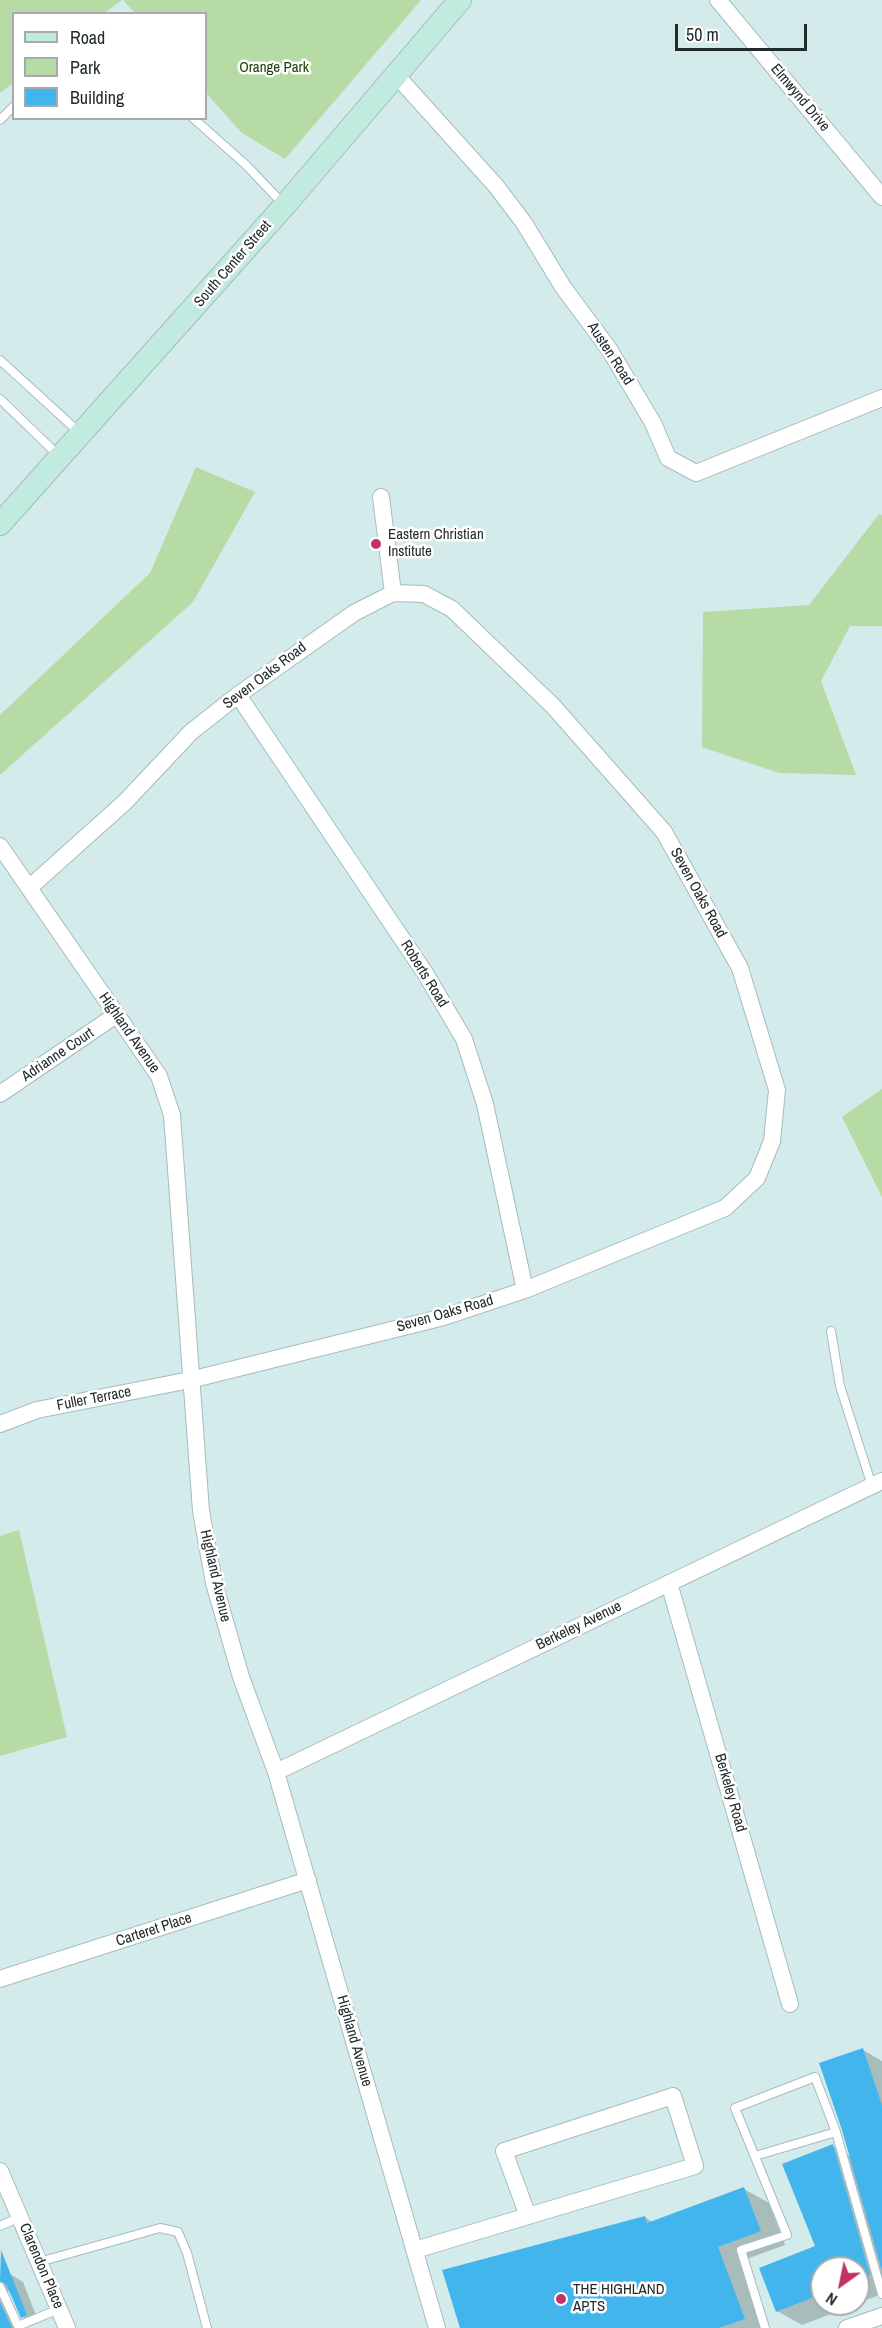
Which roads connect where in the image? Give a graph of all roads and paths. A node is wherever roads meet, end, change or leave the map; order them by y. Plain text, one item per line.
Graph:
1 (460, 0) edge
2 (718, 0) edge
3 (396, 75) junction
4 (12, 108) edge
5 (0, 120) edge
6 (195, 120) edge
7 (882, 197) edge
8 (285, 205) junction
9 (0, 360) edge
10 (882, 398) edge
11 (0, 399) edge
12 (81, 434) junction
13 (60, 457) junction
14 (381, 497) dead end
15 (0, 524) edge
16 (393, 593) junction
17 (238, 695) junction
18 (0, 846) edge
19 (29, 888) junction
20 (116, 1015) junction
21 (0, 1094) edge
22 (525, 1290) junction
23 (831, 1331) dead end
24 (190, 1380) junction
25 (0, 1424) edge
26 (877, 1483) edge
27 (669, 1583) junction
28 (276, 1772) junction
29 (308, 1880) junction
30 (0, 1979) edge
31 (790, 2004) dead end
32 (836, 2132) junction
33 (755, 2156) junction
34 (0, 2171) edge
35 (528, 2216) junction
36 (20, 2217) junction
37 (0, 2226) edge
38 (415, 2250) junction
39 (39, 2262) junction
40 (0, 2287) edge
41 (882, 2294) edge
42 (59, 2309) junction
43 (882, 2316) edge
44 (67, 2328) edge
45 (207, 2328) edge
46 (437, 2328) edge
47 (765, 2328) edge
48 (847, 2328) edge

1 - 3 main road, South Center Street
2 - 7 street, Elmwynd Drive
3 - 8 main road, South Center Street
3 - 10 street, Austen Road
4 - 5 lane
6 - 8 lane
8 - 12 main road, South Center Street
9 - 12 lane
11 - 13 lane
12 - 13 main road, South Center Street
13 - 15 main road, South Center Street
14 - 16 street
16 - 17 street, Seven Oaks Road
16 - 22 street, Seven Oaks Road
17 - 19 street, Seven Oaks Road
17 - 22 street, Roberts Road
18 - 19 street, Highland Avenue
19 - 20 street, Highland Avenue
20 - 21 street, Adrianne Court
20 - 24 street, Highland Avenue
22 - 24 street, Seven Oaks Road
23 - 26 lane
24 - 25 street, Fuller Terrace
24 - 28 street, Highland Avenue
26 - 27 street, Berkeley Avenue
27 - 28 street, Berkeley Avenue
27 - 31 street, Berkeley Road
28 - 29 street, Highland Avenue
29 - 30 street, Carteret Place
29 - 38 street, Highland Avenue
32 - 33 lane
32 - 33 lane
32 - 41 lane
33 - 47 lane
34 - 36 street, Clarendon Place
35 - 35 street
35 - 38 street
36 - 37 lane
36 - 39 street, Clarendon Place
38 - 46 street, Highland Avenue
39 - 42 street, Clarendon Place
39 - 45 lane
40 - 42 lane
42 - 44 street, Clarendon Place
43 - 48 street

